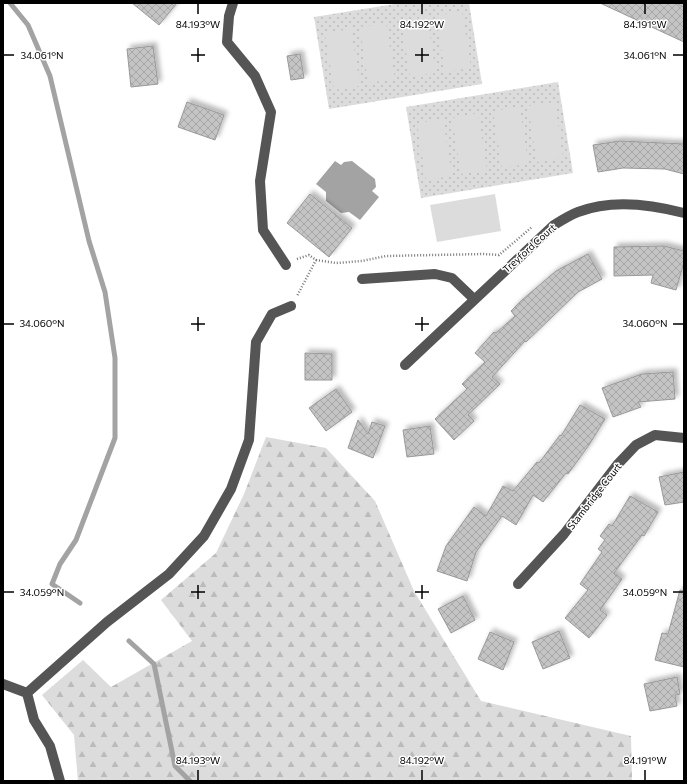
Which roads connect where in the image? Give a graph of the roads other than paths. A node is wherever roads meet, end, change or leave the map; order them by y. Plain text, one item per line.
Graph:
1 (233, 3) edge
2 (684, 213) edge
3 (286, 265) road end
4 (362, 279) dead end
5 (474, 299) junction
6 (291, 306) road end
7 (405, 365) dead end
8 (684, 438) edge
9 (518, 584) dead end
10 (3, 684) edge
11 (27, 693) junction
12 (60, 781) edge

1 - 3 street
2 - 5 street, Treyford Court
4 - 5 street
5 - 7 street, Treyford Court
6 - 11 street
8 - 9 street, Stambridge Court
10 - 11 street
11 - 12 street

